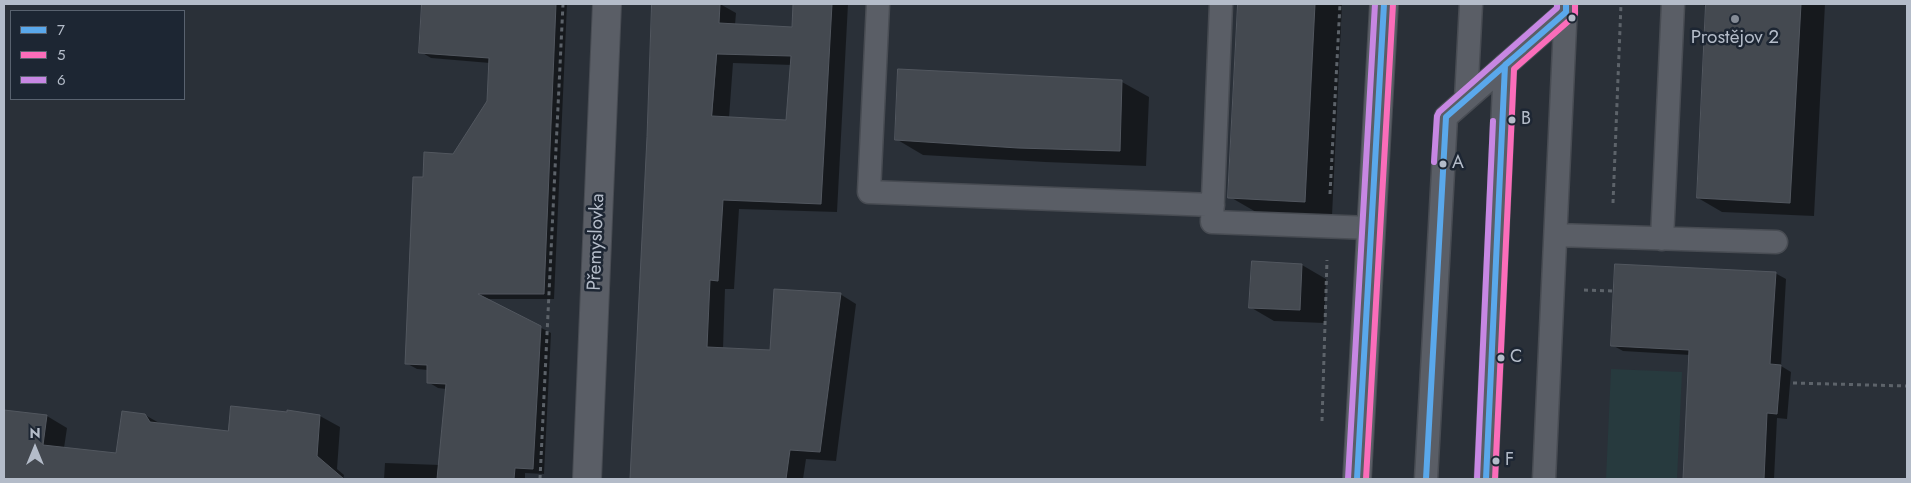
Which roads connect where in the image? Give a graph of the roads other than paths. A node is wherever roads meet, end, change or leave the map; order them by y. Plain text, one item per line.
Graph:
1 (607, 4) edge
2 (878, 4) edge
3 (1221, 4) edge
4 (1384, 4) edge
5 (1471, 4) edge
6 (1672, 4) edge
7 (1566, 8) edge
8 (1505, 65) junction
9 (1466, 99) junction
10 (1213, 205) junction
11 (1370, 228) junction
12 (1556, 235) junction
13 (1662, 239) junction
14 (1776, 242) dead end
15 (587, 479) edge
16 (1357, 479) edge
17 (1426, 479) edge
18 (1486, 479) edge
19 (1544, 479) edge

1 - 15 street, Přemyslovka
2 - 10 lane
3 - 10 lane
4 - 11 street
5 - 9 lane
6 - 13 lane
7 - 8 lane
7 - 12 lane
8 - 9 lane
8 - 18 lane
9 - 17 lane
10 - 11 lane
11 - 16 street
12 - 13 lane
12 - 19 lane
13 - 14 lane

